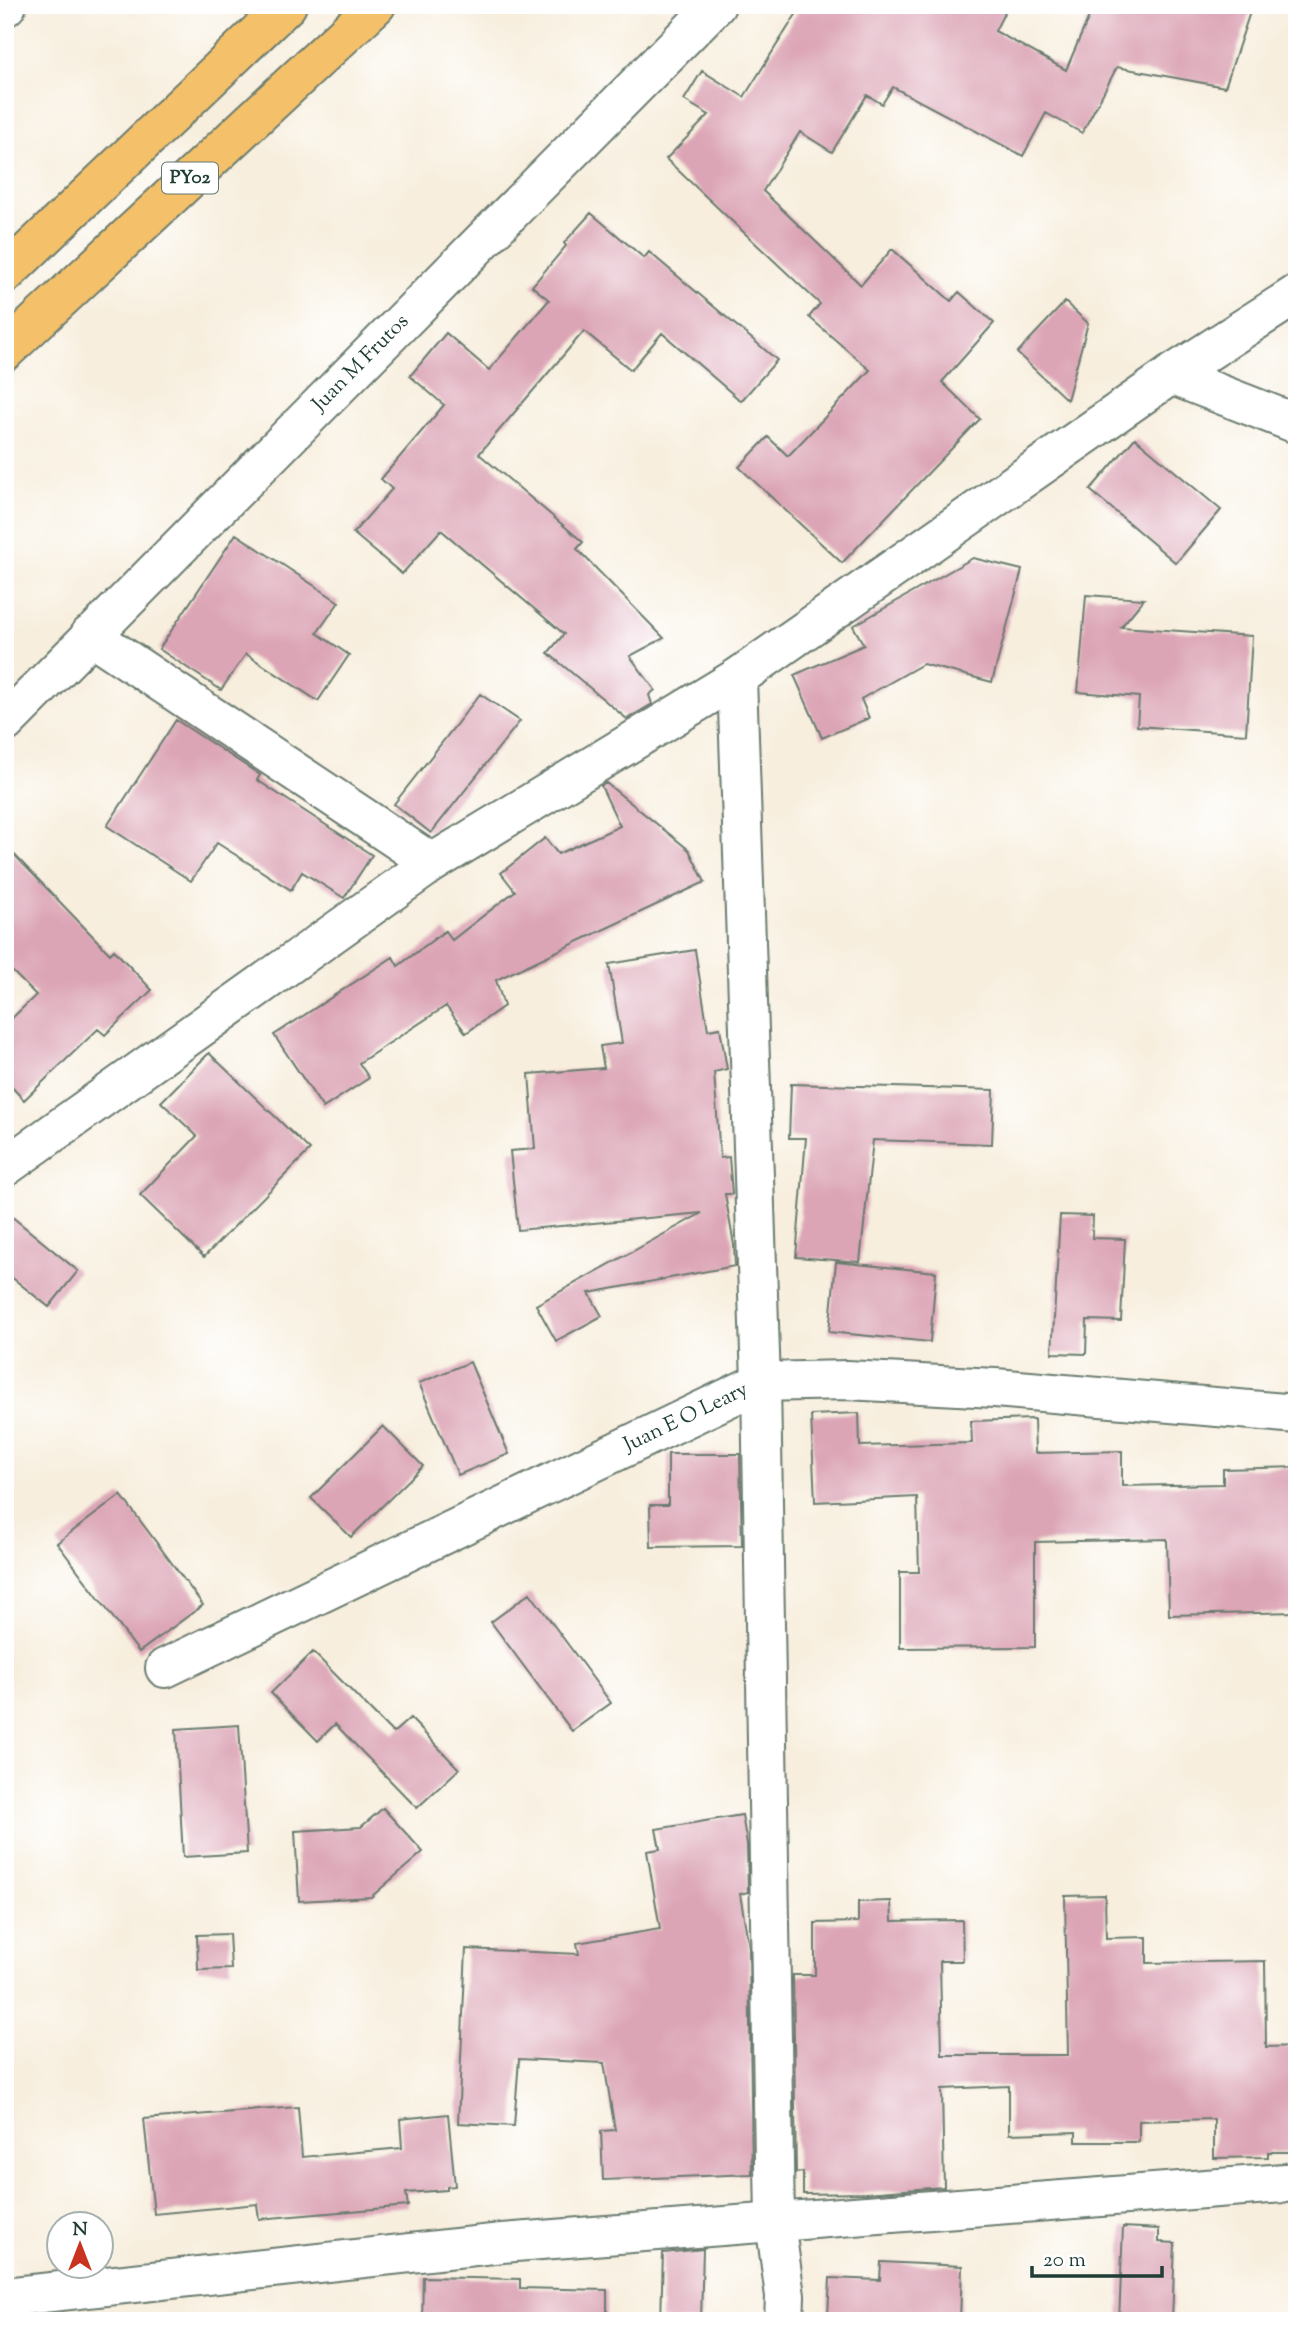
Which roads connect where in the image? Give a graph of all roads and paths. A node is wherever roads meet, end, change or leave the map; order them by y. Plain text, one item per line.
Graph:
1 (287, 5) edge
2 (376, 5) edge
3 (716, 5) edge
4 (5, 274) edge
5 (1297, 294) edge
6 (5, 351) edge
7 (1171, 375) junction
8 (1297, 424) edge
9 (90, 635) junction
10 (737, 678) junction
11 (5, 723) edge
12 (432, 863) junction
13 (5, 1167) edge
14 (761, 1382) junction
15 (1297, 1414) edge
16 (165, 1668) dead end
17 (1297, 2182) edge
18 (775, 2222) junction
19 (5, 2297) edge
20 (785, 2321) edge

1 - 4 highway, PY02
2 - 6 highway, PY02
3 - 9 street, Juan M Frutos
5 - 7 street
7 - 8 street
7 - 10 street
9 - 11 street, Juan M Frutos
9 - 12 street
10 - 12 street
10 - 14 street
12 - 13 street
14 - 15 street, Juan E O Leary
14 - 16 street, Juan E O Leary
14 - 18 street
17 - 18 street
18 - 19 street
18 - 20 street

